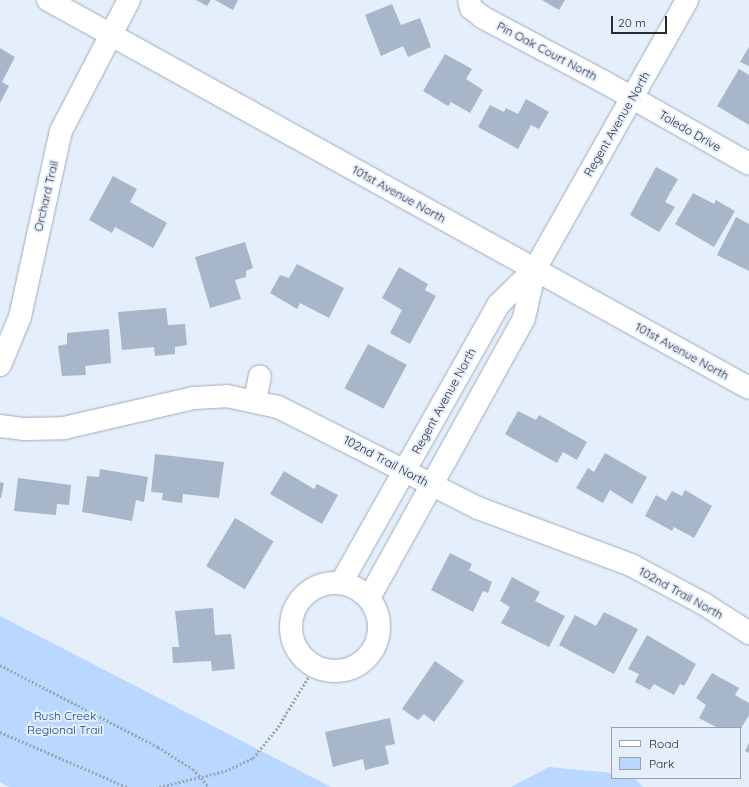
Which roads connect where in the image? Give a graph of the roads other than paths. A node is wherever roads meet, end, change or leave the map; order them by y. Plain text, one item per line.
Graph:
1 (48, 0) edge
2 (129, 0) edge
3 (469, 0) edge
4 (687, 0) edge
5 (110, 35) junction
6 (632, 98) junction
7 (749, 164) edge
8 (535, 269) junction
9 (0, 365) edge
10 (260, 376) dead end
11 (749, 388) edge
12 (255, 401) junction
13 (0, 426) edge
14 (405, 471) junction
15 (431, 485) junction
16 (341, 583) junction
17 (369, 598) junction
18 (749, 633) edge

1 - 5 street, 101st Avenue North
2 - 5 street, Orchard Trail
3 - 6 street, Pin Oak Court North
4 - 6 street, Regent Avenue North
5 - 8 street, 101st Avenue North
5 - 9 street, Orchard Trail
6 - 7 street, Toledo Drive
6 - 8 street, Regent Avenue North
8 - 11 street, 101st Avenue North
8 - 14 street, Regent Avenue North
8 - 15 street, Regent Avenue North
10 - 12 street
12 - 13 street, 102nd Trail North
12 - 14 street, 102nd Trail North
14 - 15 street, 102nd Trail North
14 - 16 street, Regent Avenue North
15 - 17 street, Regent Avenue North
15 - 18 street, 102nd Trail North
16 - 17 street
16 - 17 street

